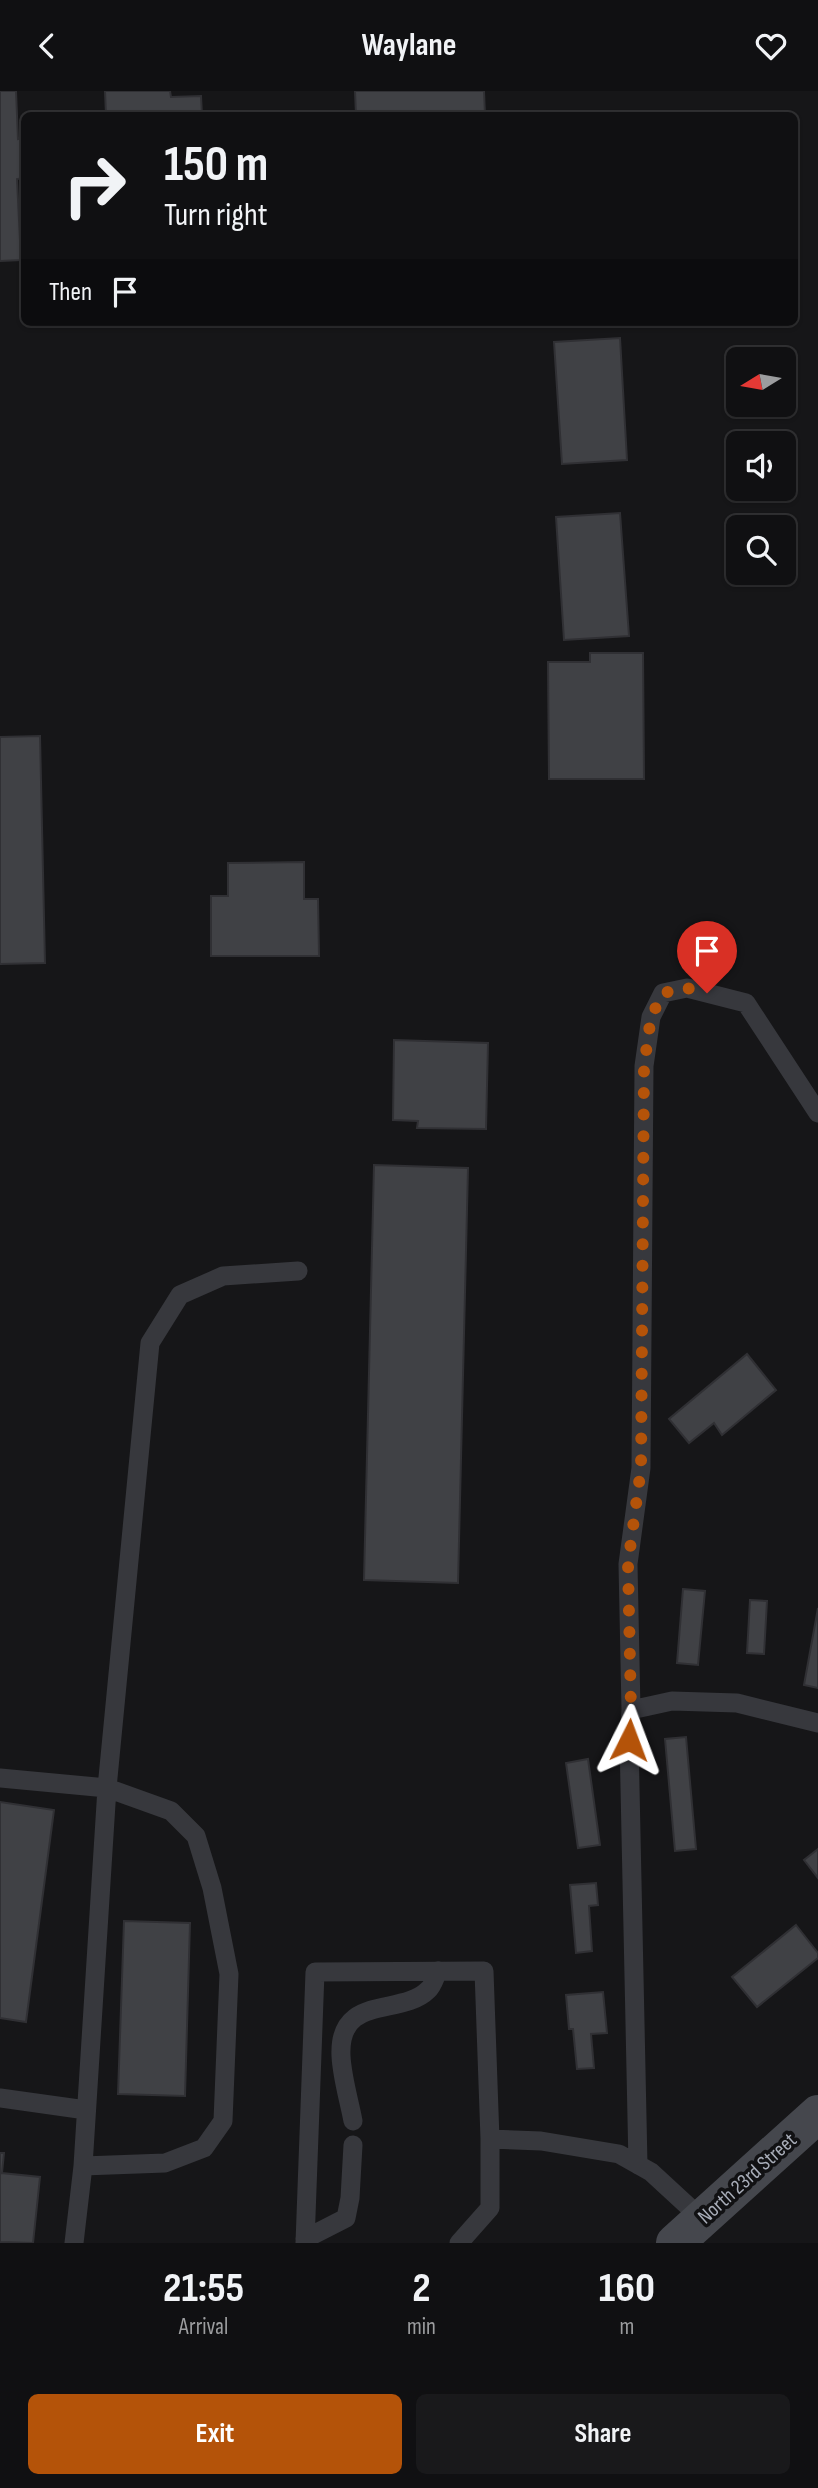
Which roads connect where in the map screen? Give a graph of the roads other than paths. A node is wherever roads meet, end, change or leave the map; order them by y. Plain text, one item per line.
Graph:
1 (818, 1113) edge
2 (298, 1271) dead end
3 (631, 1710) junction
4 (818, 1723) edge
5 (0, 1778) edge
6 (107, 1788) junction
7 (438, 1971) junction
8 (0, 2098) edge
9 (86, 2110) junction
10 (818, 2114) edge
11 (353, 2121) dead end
12 (490, 2139) junction
13 (353, 2145) dead end
14 (638, 2165) junction
15 (83, 2166) junction
16 (689, 2231) edge
17 (305, 2241) edge
18 (74, 2243) edge
19 (459, 2243) edge

1 - 3 lane
2 - 6 lane
3 - 4 lane
3 - 14 lane
5 - 6 lane
6 - 9 lane
6 - 15 lane
7 - 11 lane
7 - 12 lane
7 - 17 lane
8 - 9 lane
9 - 15 lane
10 - 16 main road, North 23rd Street
12 - 14 lane
12 - 19 lane
13 - 17 lane
14 - 16 lane
15 - 18 lane

